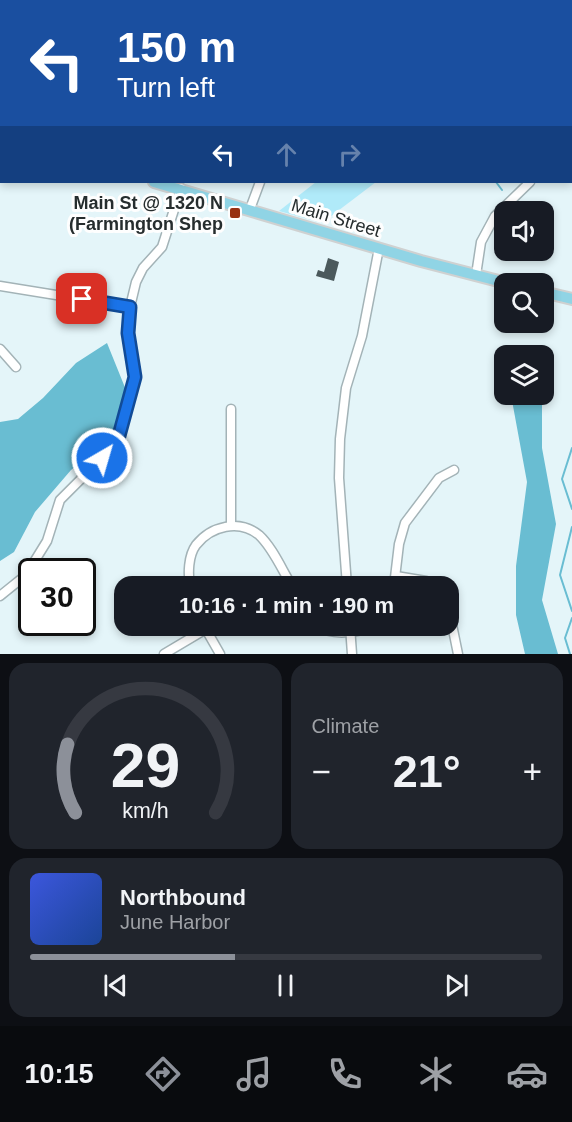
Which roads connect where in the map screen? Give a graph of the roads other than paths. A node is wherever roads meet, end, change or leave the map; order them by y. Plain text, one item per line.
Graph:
1 (158, 183) edge
2 (260, 183) edge
3 (529, 183) edge
4 (181, 188) junction
5 (250, 209) junction
6 (379, 248) junction
7 (476, 275) junction
8 (494, 280) edge
9 (0, 286) edge
10 (554, 295) edge
11 (572, 299) edge
12 (130, 307) junction
13 (0, 349) edge
14 (16, 367) dead end
15 (231, 409) dead end
16 (454, 470) dead end
17 (231, 525) junction
18 (190, 576) edge
19 (286, 576) edge
20 (346, 576) edge
21 (396, 576) edge
22 (0, 596) edge
23 (192, 636) edge
24 (210, 636) edge
25 (351, 636) edge
26 (454, 636) edge
27 (164, 654) edge
28 (220, 654) edge
29 (352, 654) edge
30 (458, 654) edge

1 - 4 main road, Main Street
2 - 5 street
3 - 7 street
4 - 5 main road, Main Street
4 - 12 street
5 - 6 main road, Main Street
6 - 7 main road, Main Street
6 - 20 street
7 - 8 main road, Main Street
9 - 12 street
10 - 11 main road
12 - 22 street
13 - 14 street
15 - 17 street
16 - 21 street
17 - 18 street
17 - 19 street
23 - 27 street
24 - 28 street
25 - 29 street
26 - 30 street

